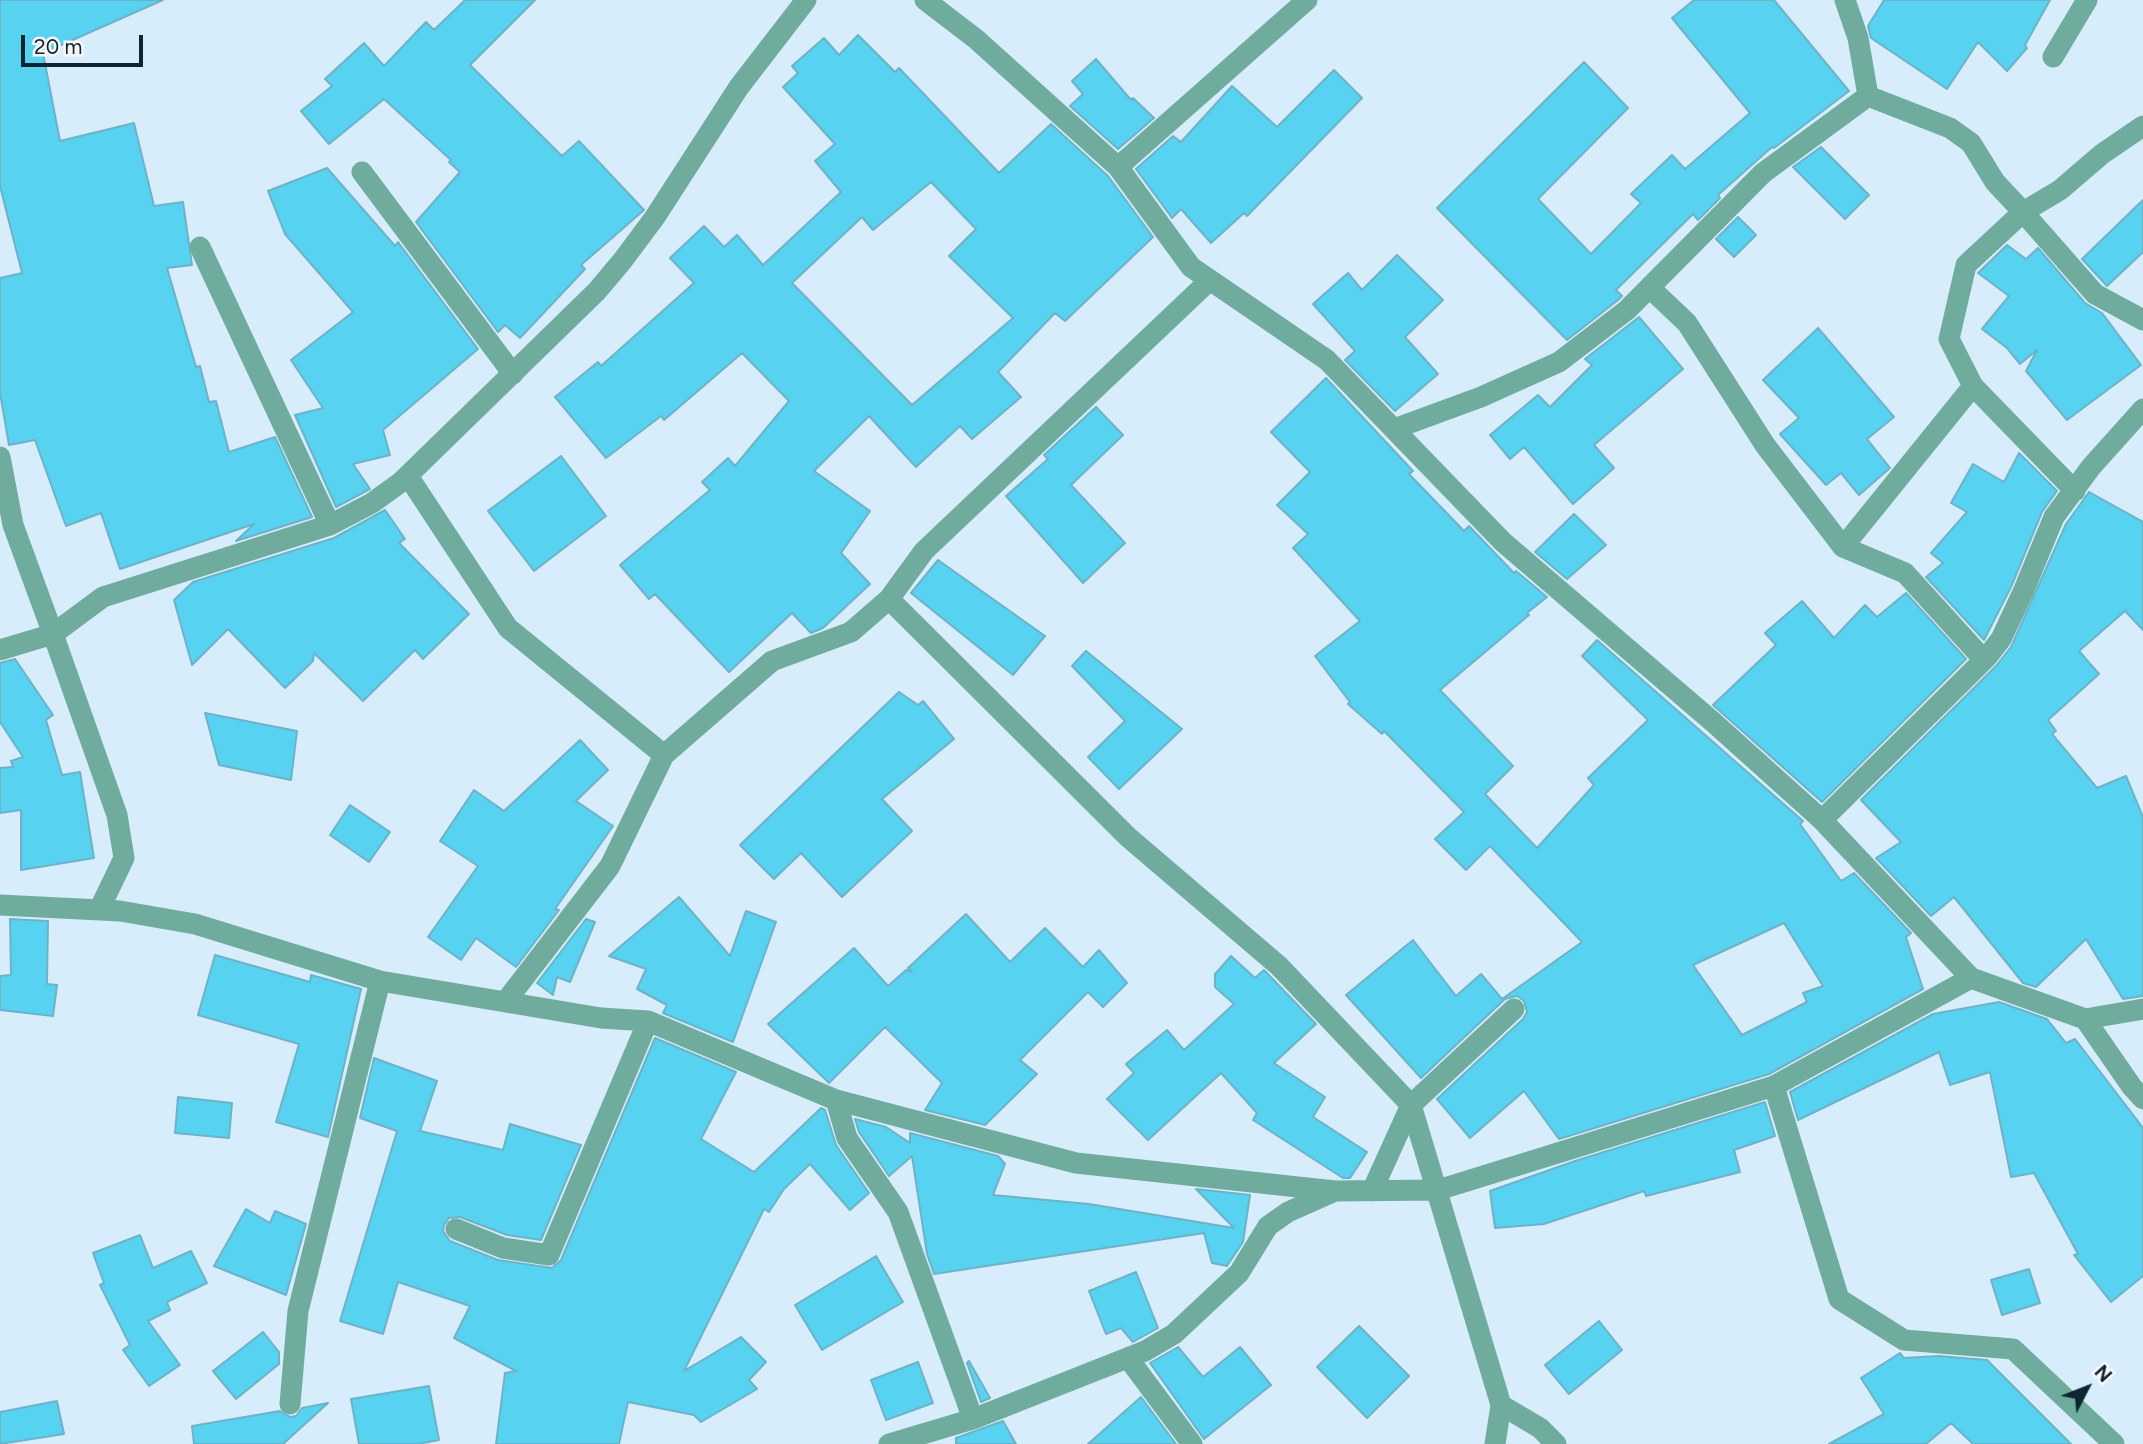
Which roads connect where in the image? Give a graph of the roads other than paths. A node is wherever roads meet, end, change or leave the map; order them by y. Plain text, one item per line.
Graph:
1 (806, 0) edge
2 (925, 0) edge
3 (1307, 0) edge
4 (1844, 0) edge
5 (2087, 0) edge
6 (2053, 57) dead end
7 (1868, 96) junction
8 (2143, 126) edge
9 (1118, 167) junction
10 (362, 172) dead end
11 (2023, 212) junction
12 (200, 247) dead end
13 (1210, 280) junction
14 (1650, 288) junction
15 (2143, 320) edge
16 (513, 374) junction
17 (1973, 387) junction
18 (2143, 410) edge
19 (1394, 429) junction
20 (0, 457) edge
21 (408, 476) junction
22 (2075, 491) junction
23 (330, 525) junction
24 (1843, 547) junction
25 (889, 599) junction
26 (53, 634) junction
27 (0, 650) edge
28 (1984, 660) junction
29 (664, 755) junction
30 (1822, 820) junction
31 (0, 905) edge
32 (99, 910) junction
33 (1971, 978) junction
34 (380, 981) junction
35 (506, 1001) junction
36 (1514, 1009) dead end
37 (2143, 1009) edge
38 (2085, 1019) junction
39 (648, 1021) junction
40 (1774, 1086) junction
41 (2143, 1099) edge
42 (836, 1100) junction
43 (1411, 1105) junction
44 (1438, 1190) junction
45 (1335, 1191) junction
46 (1372, 1191) junction
47 (456, 1229) dead end
48 (1128, 1358) junction
49 (290, 1404) dead end
50 (1501, 1405) junction
51 (973, 1419) junction
52 (889, 1444) edge
53 (1192, 1444) edge
54 (1495, 1444) edge
55 (1556, 1444) edge
56 (2114, 1444) edge

1 - 16 street
2 - 9 street
3 - 9 street
4 - 7 street
5 - 6 street
7 - 11 street
7 - 14 street
8 - 11 street
9 - 13 street
10 - 16 street
11 - 15 street
11 - 17 street
12 - 23 street
13 - 19 street
13 - 25 street
14 - 19 street
14 - 24 street
16 - 21 street
17 - 22 street
17 - 24 street
18 - 22 street
19 - 30 street
20 - 26 street
21 - 23 street
21 - 29 street
22 - 28 street
23 - 26 street
24 - 28 street
25 - 29 street
25 - 43 street
26 - 27 street
26 - 32 street
28 - 30 street
29 - 35 street
30 - 33 street
31 - 32 street
32 - 34 street
33 - 38 street
33 - 40 street
34 - 35 street
34 - 49 street
35 - 39 street
36 - 43 street
37 - 38 street
38 - 41 street
39 - 42 street
39 - 47 street
40 - 44 street
40 - 56 street
42 - 45 street
42 - 51 street
43 - 44 street
43 - 46 street
44 - 46 street
44 - 50 street
45 - 46 street
45 - 48 street
48 - 51 street
48 - 53 street
50 - 54 street
50 - 55 street
51 - 52 street

